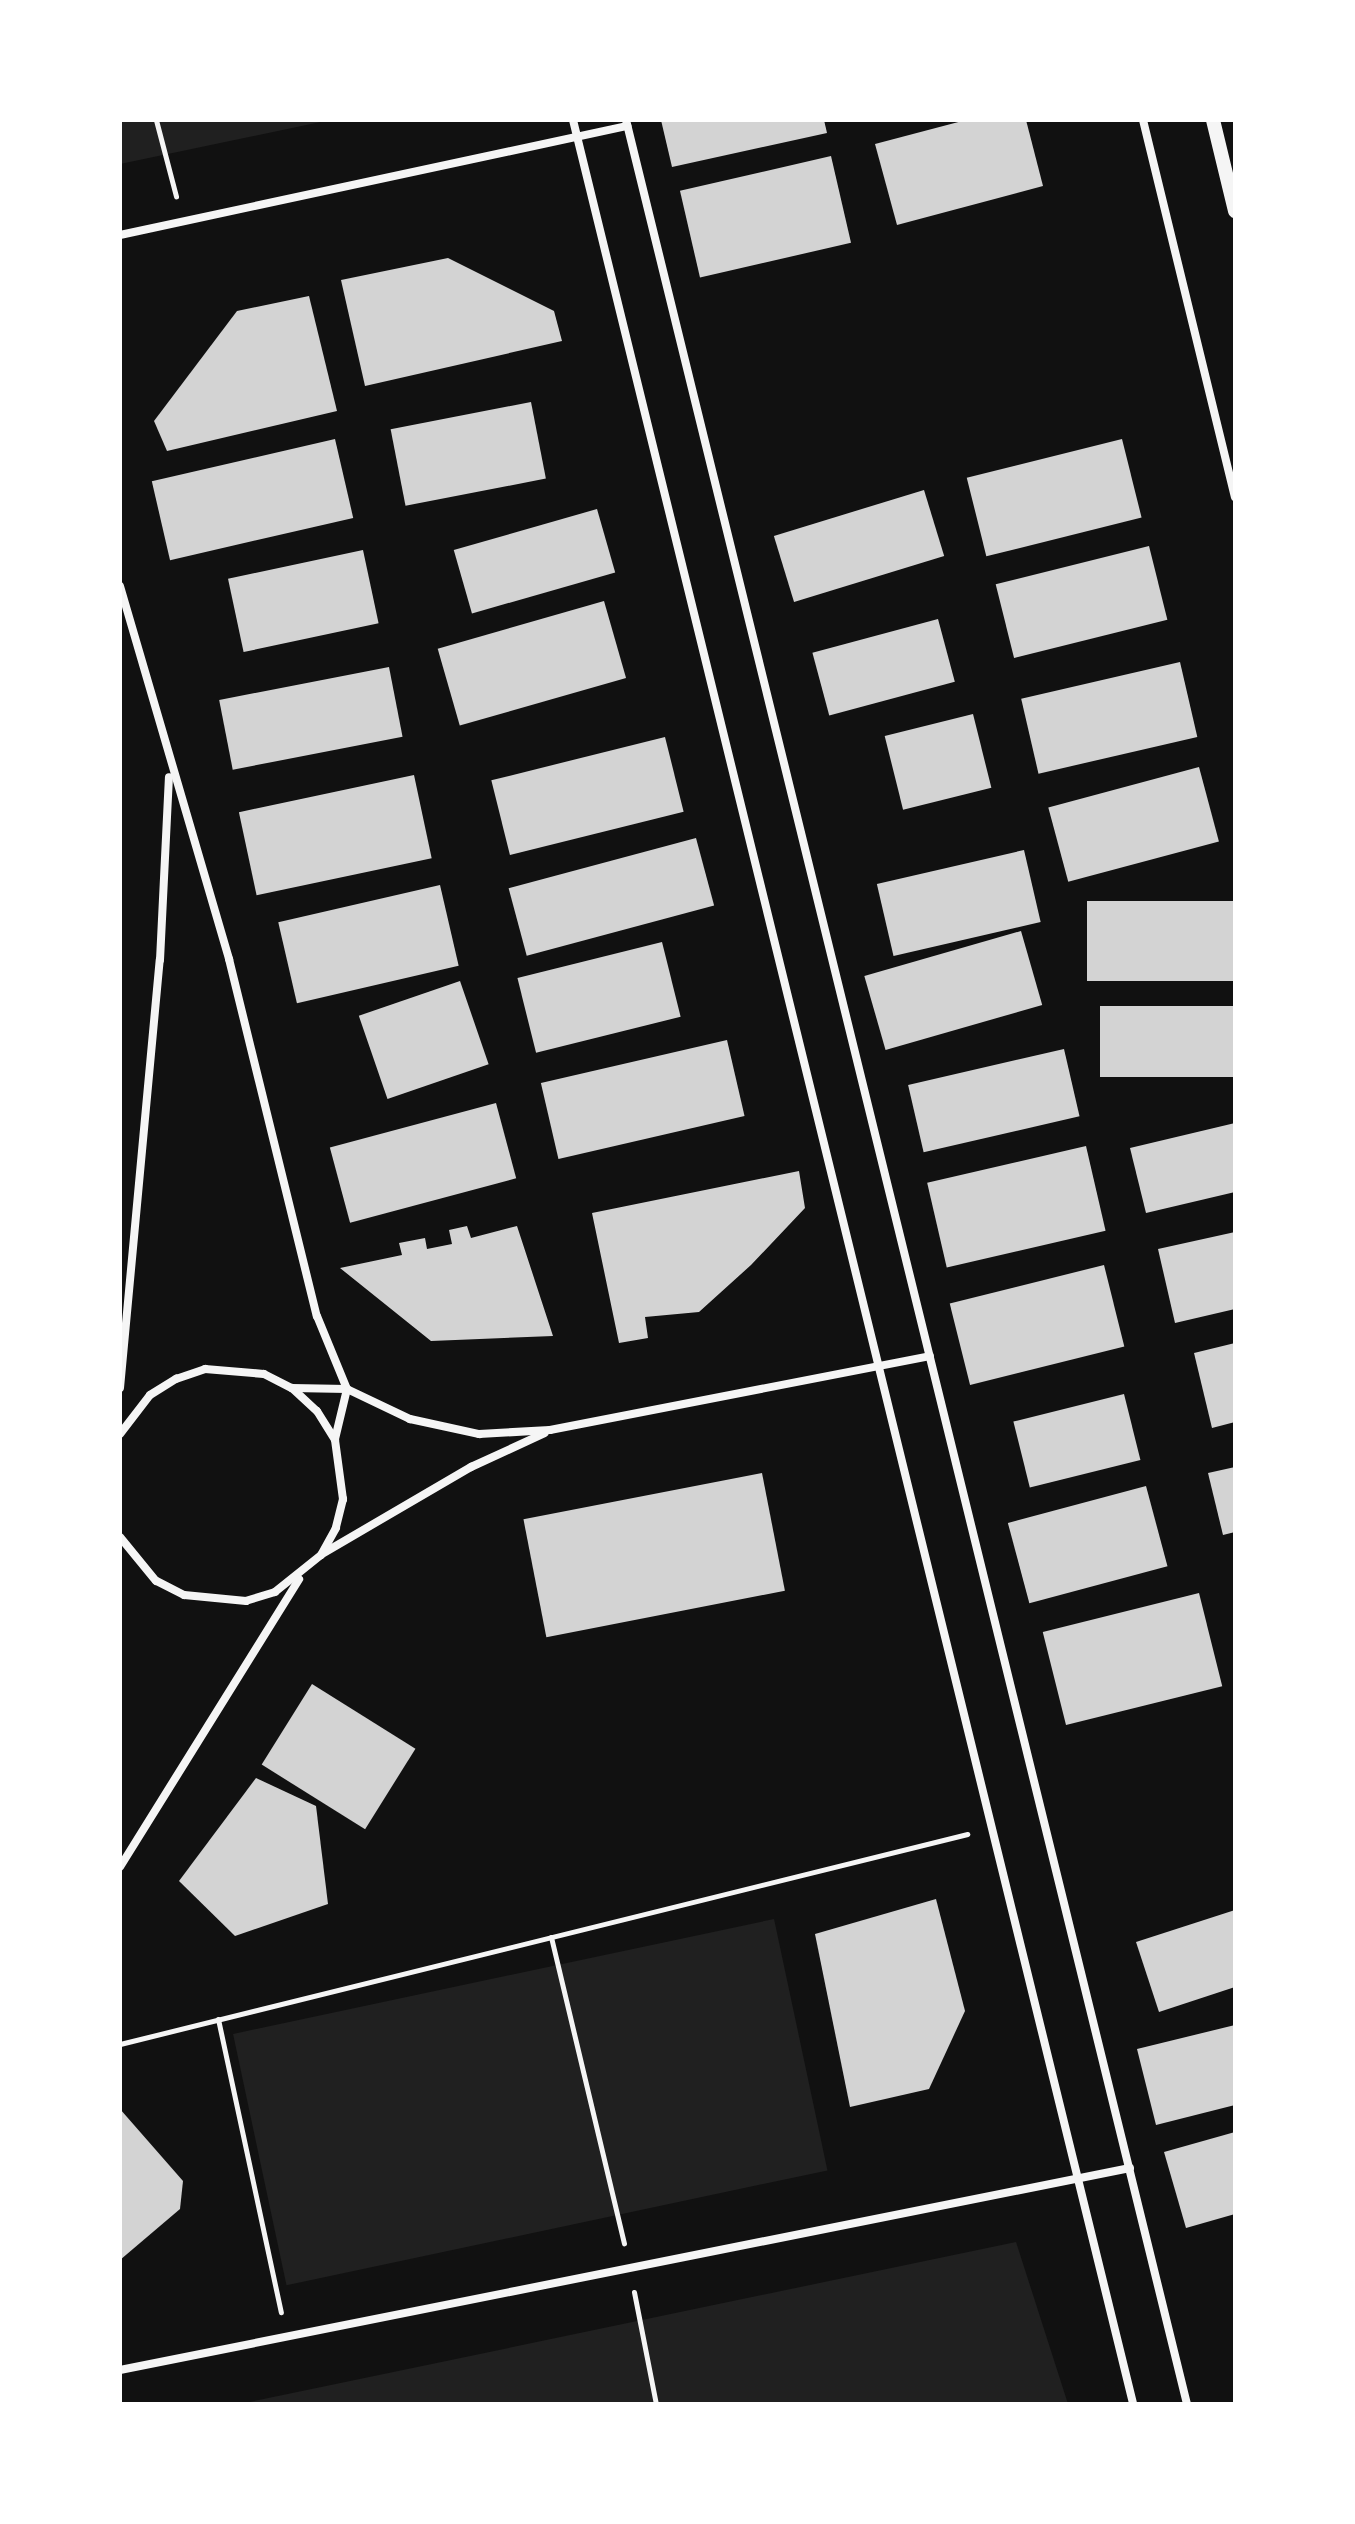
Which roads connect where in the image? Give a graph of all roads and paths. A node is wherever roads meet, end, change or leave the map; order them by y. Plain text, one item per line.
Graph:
1 (156, 120) edge
2 (573, 120) edge
3 (1143, 120) edge
4 (1213, 120) edge
5 (626, 123) edge
6 (577, 137) junction
7 (1235, 211) edge
8 (183, 222) junction
9 (120, 235) edge
10 (1235, 497) edge
11 (120, 586) edge
12 (170, 768) junction
13 (930, 1356) junction
14 (878, 1367) junction
15 (120, 1388) edge
16 (292, 1388) junction
17 (347, 1389) junction
18 (550, 1430) junction
19 (120, 1434) edge
20 (335, 1440) junction
21 (120, 1537) edge
22 (321, 1555) junction
23 (302, 1574) junction
24 (991, 1828) junction
25 (120, 1867) edge
26 (551, 1937) junction
27 (218, 2019) junction
28 (120, 2044) edge
29 (1130, 2168) junction
30 (1077, 2179) junction
31 (630, 2269) junction
32 (287, 2339) junction
33 (120, 2370) edge
34 (656, 2404) edge
35 (1133, 2404) edge
36 (1187, 2404) edge

1 - 8 path
2 - 6 street
3 - 10 street
4 - 7 street
5 - 6 street
5 - 13 street
6 - 8 street
6 - 14 street
8 - 9 street
11 - 12 street
12 - 15 street
12 - 17 street
13 - 14 street
13 - 29 street
14 - 18 street
14 - 24 street
16 - 17 street
16 - 19 street
16 - 20 street
17 - 18 street
17 - 20 street
18 - 22 street
20 - 22 street
21 - 23 street
22 - 23 street
23 - 25 street
24 - 26 path
24 - 30 street
26 - 27 path
26 - 31 path
27 - 28 path
27 - 32 path
29 - 30 street
29 - 36 street
30 - 31 street
30 - 35 street
31 - 32 street
31 - 34 path
32 - 33 street

